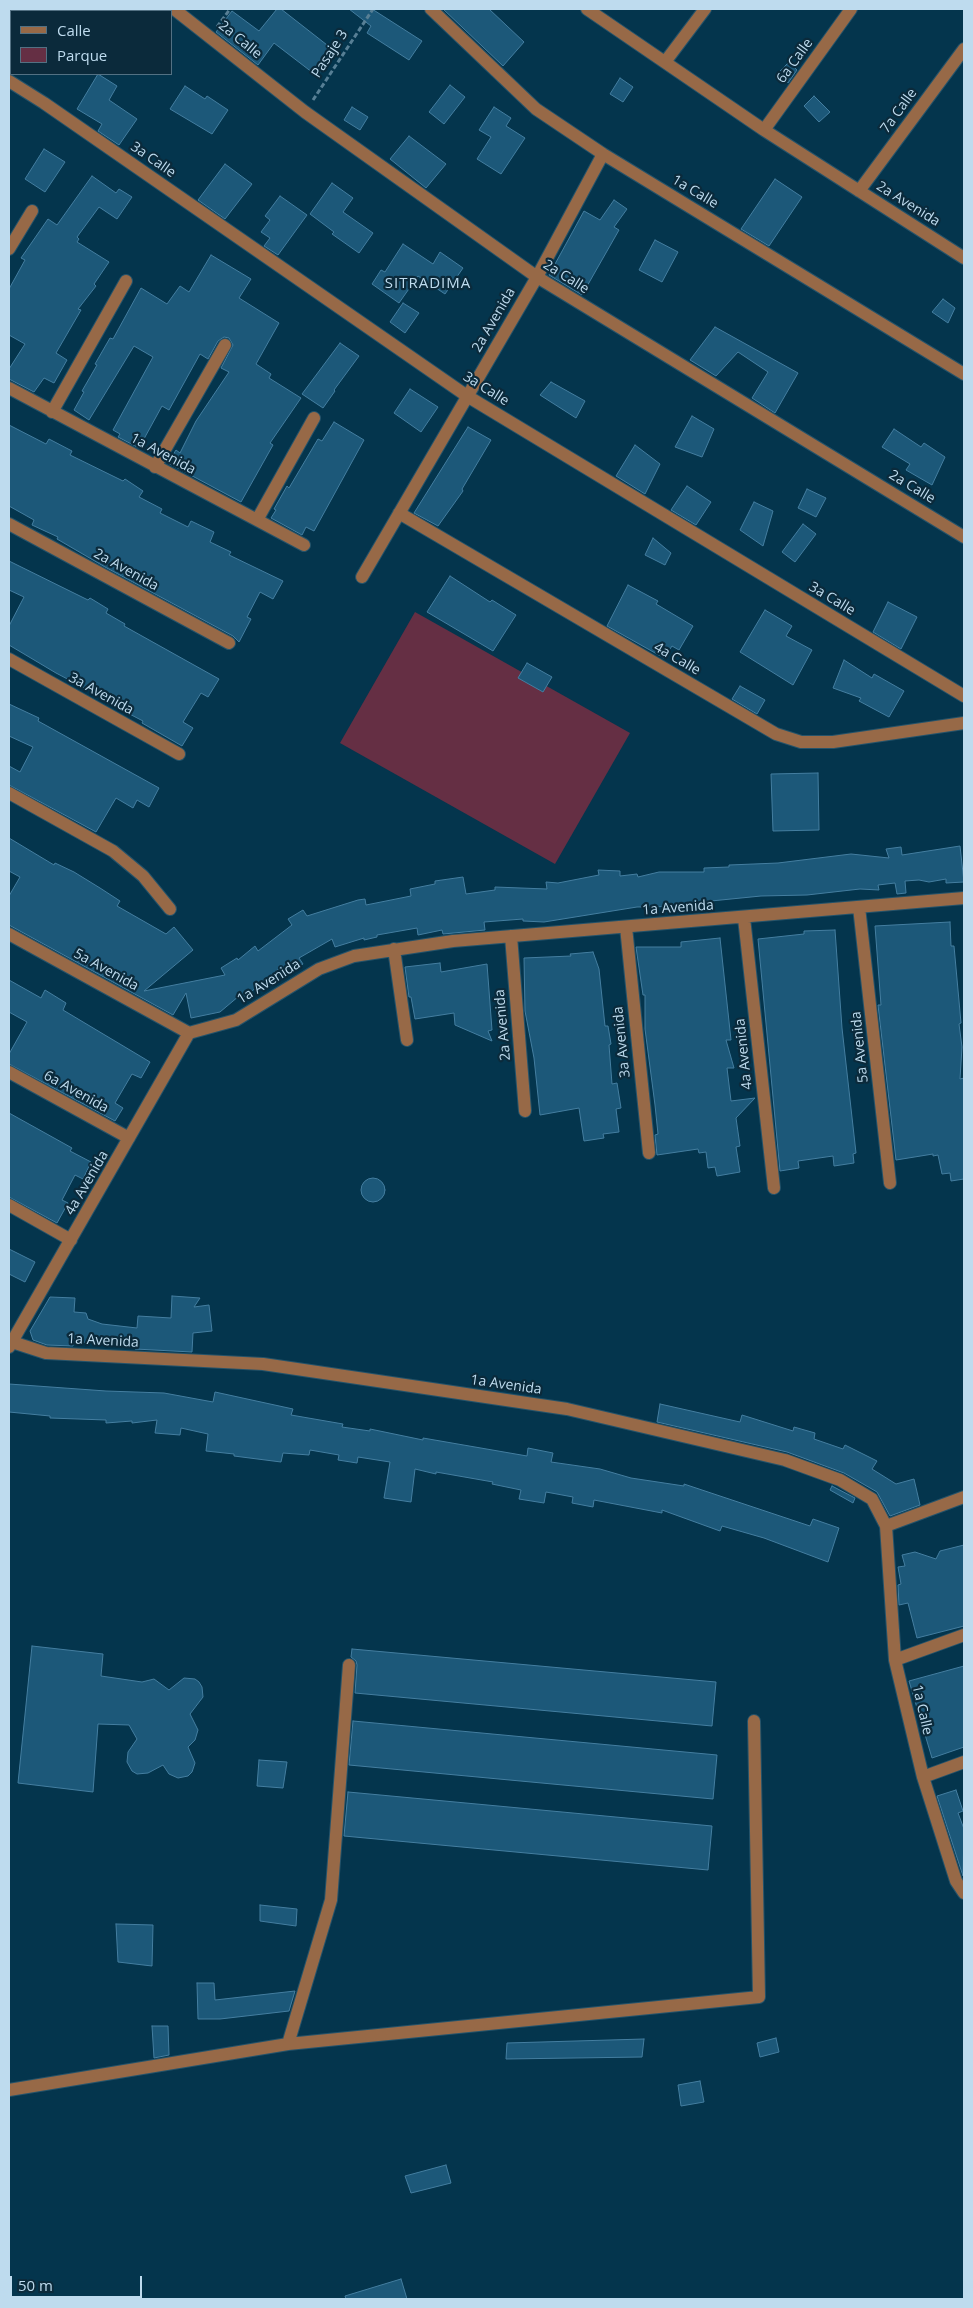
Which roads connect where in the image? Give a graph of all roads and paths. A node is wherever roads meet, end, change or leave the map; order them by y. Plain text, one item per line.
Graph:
1 (174, 9) edge
2 (230, 9) edge
3 (373, 9) edge
4 (432, 9) edge
5 (587, 9) edge
6 (705, 9) edge
7 (851, 9) edge
8 (211, 36) junction
9 (964, 49) edge
10 (665, 62) junction
11 (9, 81) edge
12 (305, 112) junction
13 (764, 130) junction
14 (603, 154) junction
15 (859, 191) junction
16 (32, 211) dead end
17 (9, 249) edge
18 (962, 251) edge
19 (536, 277) junction
20 (126, 281) dead end
21 (225, 344) dead end
22 (964, 374) edge
23 (9, 388) edge
24 (467, 396) junction
25 (52, 412) junction
26 (314, 418) dead end
27 (155, 467) junction
28 (399, 513) junction
29 (257, 520) junction
30 (9, 524) edge
31 (964, 537) edge
32 (304, 545) dead end
33 (362, 577) dead end
34 (229, 643) dead end
35 (9, 659) edge
36 (964, 696) edge
37 (964, 723) edge
38 (179, 754) dead end
39 (9, 794) edge
40 (964, 898) edge
41 (859, 907) junction
42 (170, 909) dead end
43 (744, 918) junction
44 (626, 927) junction
45 (9, 934) edge
46 (511, 936) junction
47 (394, 949) junction
48 (189, 1033) junction
49 (407, 1040) dead end
50 (9, 1072) edge
51 (525, 1111) dead end
52 (130, 1138) junction
53 (649, 1153) dead end
54 (890, 1183) dead end
55 (774, 1188) dead end
56 (9, 1205) edge
57 (71, 1240) junction
58 (10, 1343) edge
59 (964, 1497) edge
60 (886, 1526) junction
61 (964, 1635) edge
62 (895, 1660) junction
63 (349, 1665) dead end
64 (754, 1721) dead end
65 (964, 1762) edge
66 (922, 1777) junction
67 (960, 1880) edge
68 (964, 1893) edge
69 (288, 2044) junction
70 (9, 2090) edge

1 - 8 street, 2a Calle
2 - 8 path
3 - 12 path, Pasaje 3
4 - 14 street, 1a Calle
5 - 10 street, 2a Avenida
6 - 10 street
7 - 13 street, 6a Calle
8 - 12 street, 2a Calle
9 - 15 street, 7a Calle
10 - 13 street, 2a Avenida
11 - 24 street, 3a Calle
12 - 19 street, 2a Calle
13 - 15 street, 2a Avenida
14 - 19 street, 2a Avenida
14 - 22 street, 1a Calle
15 - 18 street, 2a Avenida
16 - 17 street
19 - 24 street, 2a Avenida
19 - 31 street, 2a Calle
20 - 25 street
21 - 27 street
23 - 25 street, 1a Avenida
24 - 28 street, 2a Avenida
24 - 36 street, 3a Calle
25 - 27 street, 1a Avenida
26 - 29 street
27 - 29 street, 1a Avenida
28 - 33 street, 2a Avenida
28 - 37 street, 4a Calle
29 - 32 street, 1a Avenida
30 - 34 street, 2a Avenida
35 - 38 street, 3a Avenida
39 - 42 street
40 - 41 street, 1a Avenida
41 - 43 street, 1a Avenida
41 - 54 street, 5a Avenida
43 - 44 street, 1a Avenida
43 - 55 street, 4a Avenida
44 - 46 street, 1a Avenida
44 - 53 street, 3a Avenida
45 - 48 street, 5a Avenida
46 - 47 street, 1a Avenida
46 - 51 street, 2a Avenida
47 - 48 street, 1a Avenida
47 - 49 street
48 - 52 street, 4a Avenida
50 - 52 street, 6a Avenida
52 - 57 street, 4a Avenida
56 - 57 street
57 - 58 street, 4a Avenida
58 - 60 street, 1a Avenida
59 - 60 street
60 - 62 street, 1a Calle
61 - 62 street
62 - 66 street, 1a Calle
63 - 69 street
64 - 69 street
65 - 66 street
66 - 67 street, 1a Calle
67 - 68 street, 1a Calle
69 - 70 street

